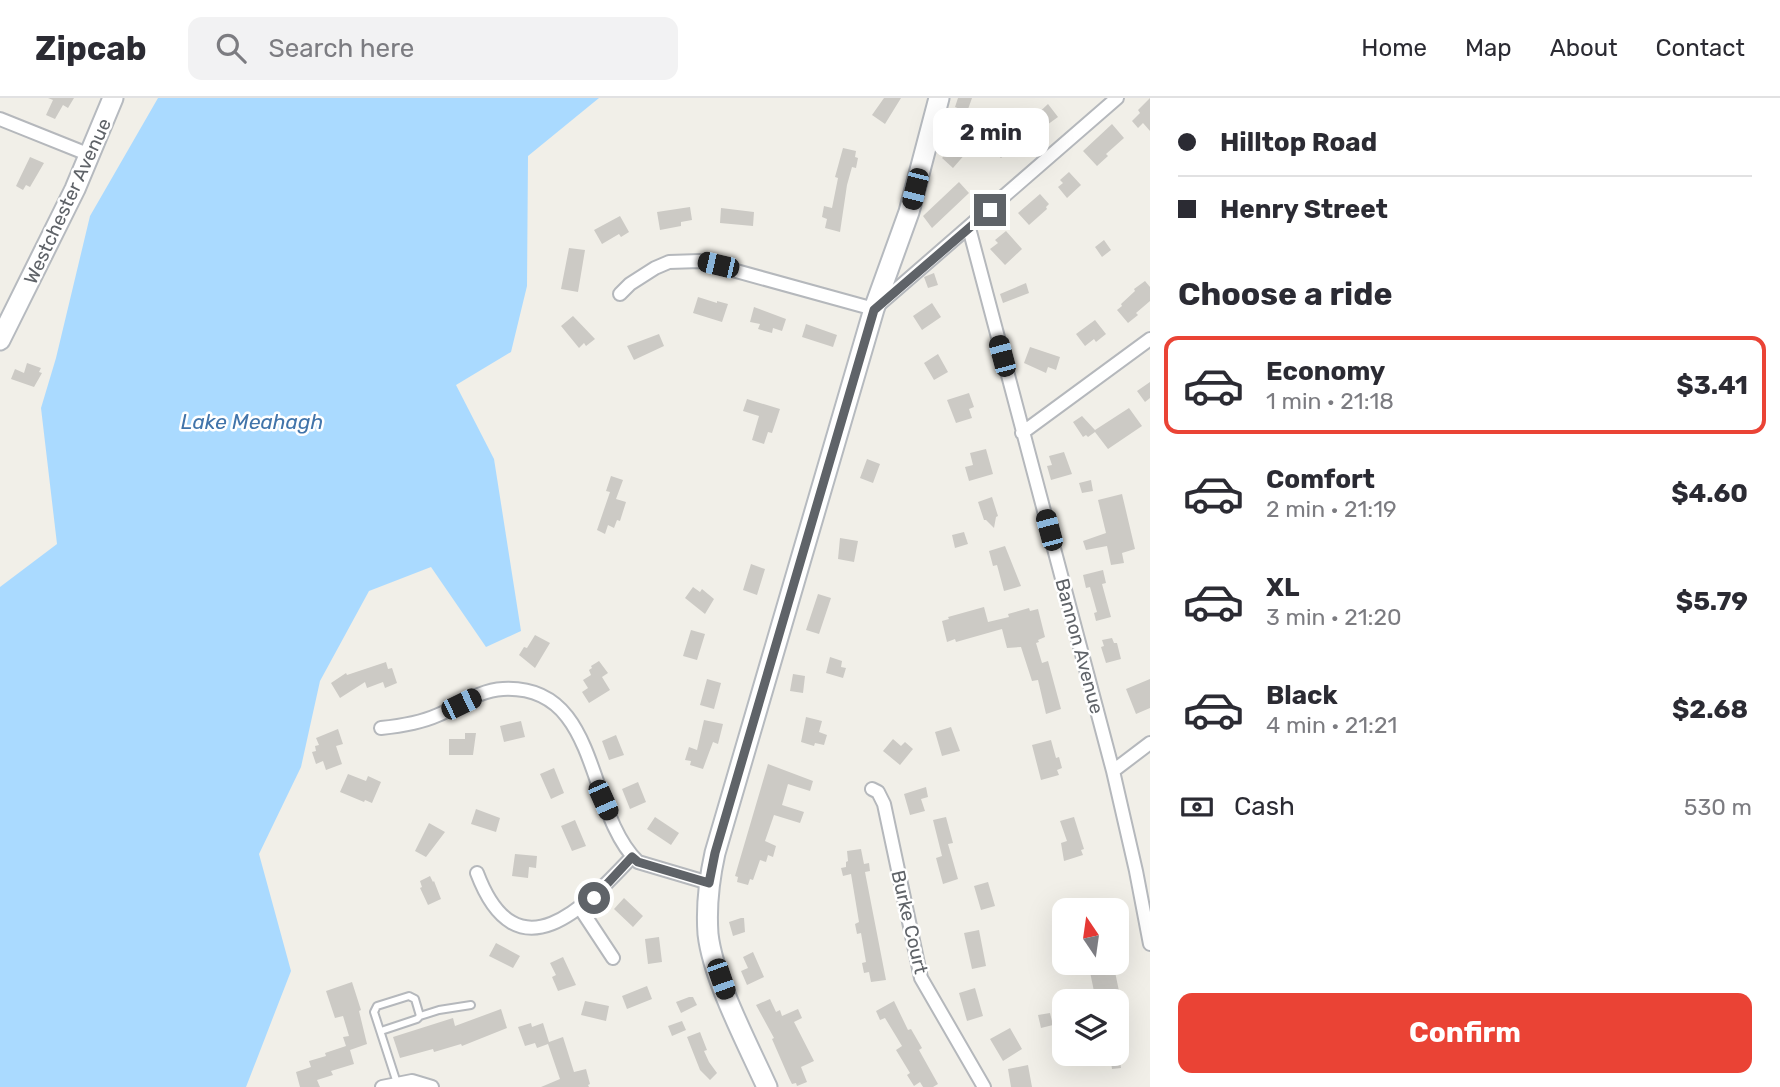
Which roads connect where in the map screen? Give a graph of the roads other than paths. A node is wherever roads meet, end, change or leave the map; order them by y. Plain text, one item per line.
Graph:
1 (113, 98) edge
2 (939, 98) edge
3 (1117, 98) edge
4 (0, 119) edge
5 (90, 155) junction
6 (969, 228) junction
7 (620, 294) dead end
8 (874, 310) junction
9 (1150, 339) edge
10 (0, 340) edge
11 (1022, 433) junction
12 (381, 728) dead end
13 (1150, 743) edge
14 (1113, 771) junction
15 (873, 789) dead end
16 (632, 857) junction
17 (477, 873) dead end
18 (709, 883) junction
19 (580, 908) junction
20 (1150, 944) edge
21 (613, 958) dead end
22 (471, 1005) dead end
23 (420, 1016) junction
24 (381, 1031) junction
25 (397, 1083) junction
26 (382, 1087) edge
27 (432, 1087) edge
28 (767, 1087) edge
29 (984, 1087) edge

1 - 5 street, Westchester Avenue
2 - 8 street
3 - 6 street
4 - 5 street
5 - 10 street, Westchester Avenue
6 - 8 street
6 - 11 street, Bannon Avenue
7 - 8 street
8 - 18 street
9 - 11 street
11 - 14 street, Bannon Avenue
12 - 16 street
13 - 14 street
14 - 20 street, Bannon Avenue
15 - 29 street, Burke Court
16 - 18 street
16 - 19 street
17 - 19 street
18 - 28 street
19 - 21 street
22 - 23 lane
23 - 24 lane
23 - 24 lane
24 - 25 lane
25 - 26 street
25 - 27 street

